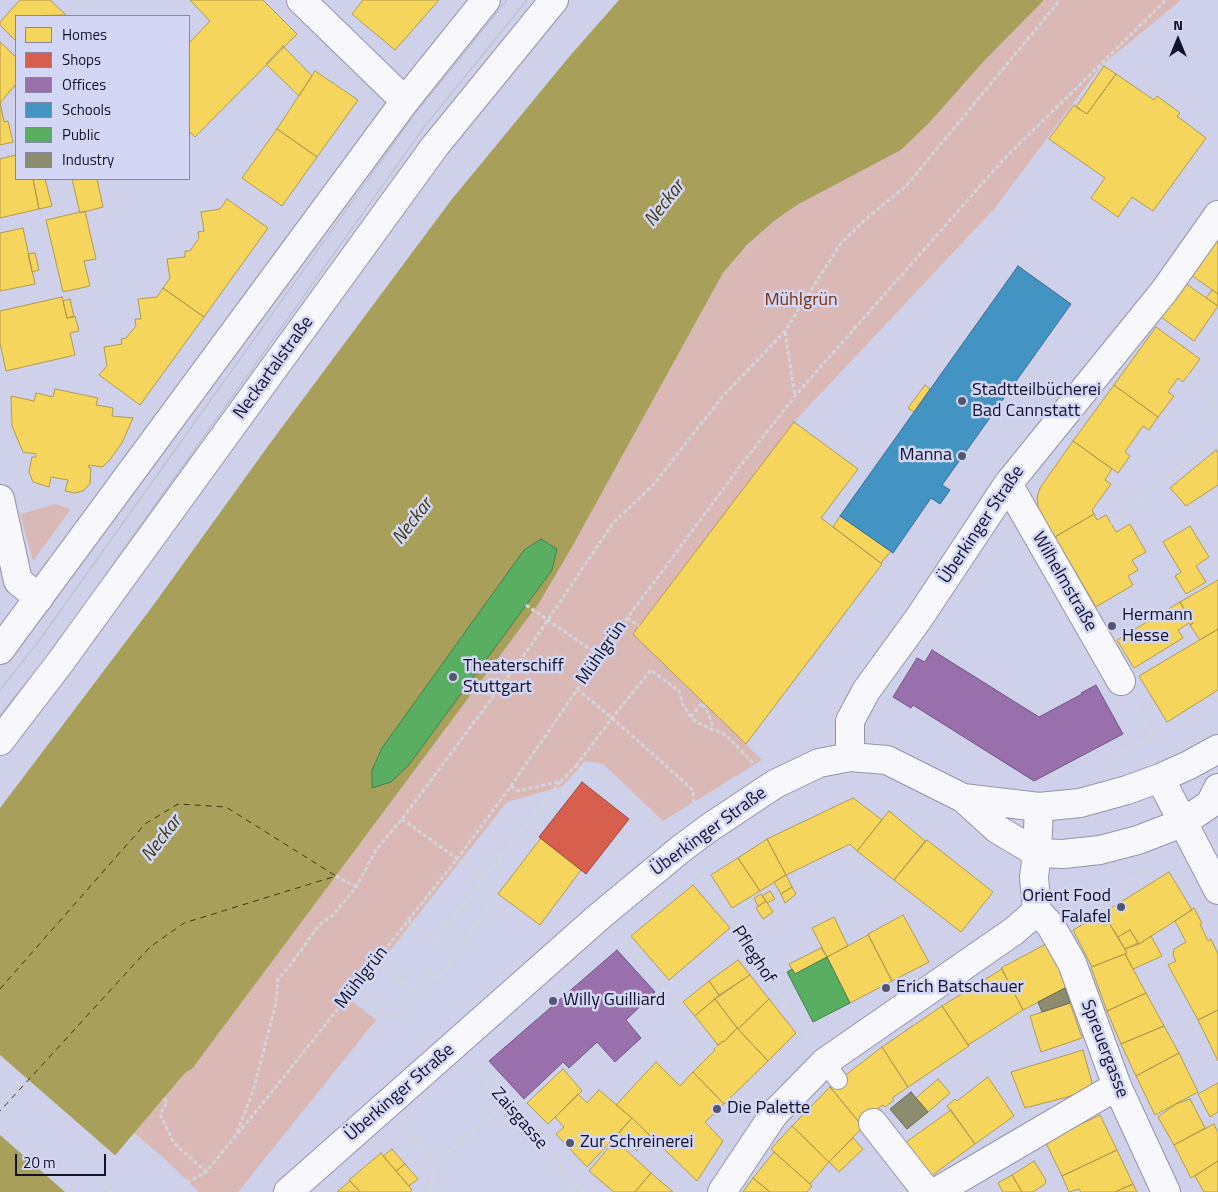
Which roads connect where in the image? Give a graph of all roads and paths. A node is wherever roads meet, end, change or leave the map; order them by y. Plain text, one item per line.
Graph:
1 (301, 0) edge
2 (486, 0) edge
3 (554, 0) edge
4 (1060, 0) edge
5 (1166, 0) edge
6 (405, 101) junction
7 (1218, 216) edge
8 (784, 331) junction
9 (1190, 374) dead end
10 (795, 396) junction
11 (1218, 418) edge
12 (1218, 434) edge
13 (1008, 484) junction
14 (0, 499) edge
15 (1110, 524) dead end
16 (19, 587) edge
17 (526, 605) dead end
18 (627, 618) junction
19 (549, 620) junction
20 (639, 626) dead end
21 (0, 650) edge
22 (600, 656) junction
23 (1121, 681) dead end
24 (577, 689) junction
25 (691, 717) junction
26 (612, 718) junction
27 (713, 728) junction
28 (0, 741) edge
29 (1218, 749) edge
30 (850, 757) junction
31 (576, 766) junction
32 (1160, 778) junction
33 (561, 781) junction
34 (775, 784) junction
35 (511, 786) junction
36 (1218, 788) edge
37 (963, 798) junction
38 (1039, 807) junction
39 (402, 819) junction
40 (1182, 823) junction
41 (662, 828) dead end
42 (709, 828) junction
43 (682, 848) junction
44 (1037, 852) junction
45 (495, 853) dead end
46 (502, 858) junction
47 (456, 859) junction
48 (1156, 866) dead end
49 (336, 876) dead end
50 (485, 880) junction
51 (356, 887) junction
52 (478, 889) junction
53 (1218, 890) edge
54 (601, 915) junction
55 (1044, 918) junction
56 (439, 919) dead end
57 (408, 920) junction
58 (448, 926) junction
59 (374, 962) junction
60 (353, 989) junction
61 (414, 991) junction
62 (454, 1045) junction
63 (716, 1047) dead end
64 (831, 1071) junction
65 (1117, 1086) junction
66 (164, 1098) dead end
67 (506, 1103) junction
68 (383, 1108) junction
69 (870, 1120) dead end
70 (235, 1136) junction
71 (434, 1165) junction
72 (206, 1172) junction
73 (576, 1183) junction
74 (104, 1186) dead end
75 (178, 1188) junction
76 (112, 1192) edge
77 (170, 1192) edge
78 (182, 1192) edge
79 (288, 1192) edge
80 (430, 1192) edge
81 (568, 1192) edge
82 (584, 1192) edge
83 (722, 1192) edge
84 (927, 1192) edge
85 (936, 1192) edge
86 (1166, 1192) edge

1 - 6 main road
2 - 6 main road
3 - 28 main road, Neckartalstraße
4 - 8 path
5 - 10 path, Mühlgrün
6 - 16 main road
7 - 13 main road, Überkinger Straße
8 - 10 path
8 - 19 path
9 - 11 path
10 - 18 path, Mühlgrün
12 - 15 path
13 - 23 main road, Wilhelmstraße
13 - 30 main road, Überkinger Straße
14 - 16 main road
16 - 21 main road
17 - 19 path
18 - 20 path
18 - 22 path, Mühlgrün
19 - 22 path
19 - 39 path
22 - 24 path, Mühlgrün
24 - 26 path
24 - 35 path, Mühlgrün
25 - 26 path
25 - 27 path
25 - 27 path
26 - 31 path
26 - 42 path
27 - 34 path
29 - 32 main road
30 - 34 main road, Überkinger Straße
30 - 37 main road
31 - 33 path
31 - 41 path
32 - 38 main road
32 - 40 main road
33 - 35 path
33 - 46 path
34 - 42 main road, Überkinger Straße
35 - 47 path, Mühlgrün
36 - 40 main road
37 - 38 main road
37 - 44 main road
38 - 44 main road
39 - 47 path
39 - 51 path
40 - 44 main road
40 - 53 main road
42 - 43 main road, Überkinger Straße
43 - 54 main road, Überkinger Straße
43 - 64 path, Pfleghof
44 - 55 main road
45 - 46 path
46 - 50 path
47 - 50 path
47 - 57 path, Mühlgrün
48 - 55 path
49 - 51 path
50 - 52 path
51 - 70 path
52 - 58 path
52 - 61 path
54 - 62 main road, Überkinger Straße
54 - 63 path
55 - 64 main road
55 - 65 main road, Spreuergasse
56 - 58 path
57 - 58 path
57 - 59 path, Mühlgrün
59 - 60 path, Mühlgrün
59 - 61 path
60 - 61 path
60 - 70 path, Mühlgrün
62 - 67 path, Zaisgasse
62 - 68 main road, Überkinger Straße
64 - 83 main road
65 - 85 main road
65 - 86 main road, Spreuergasse
66 - 72 path
67 - 71 path
67 - 73 path, Zaisgasse
68 - 71 path
68 - 79 main road, Überkinger Straße
69 - 84 main road
70 - 72 path, Mühlgrün
71 - 80 path
72 - 75 path
73 - 81 path
73 - 82 path, Zaisgasse
74 - 76 path
75 - 77 path
75 - 78 path

